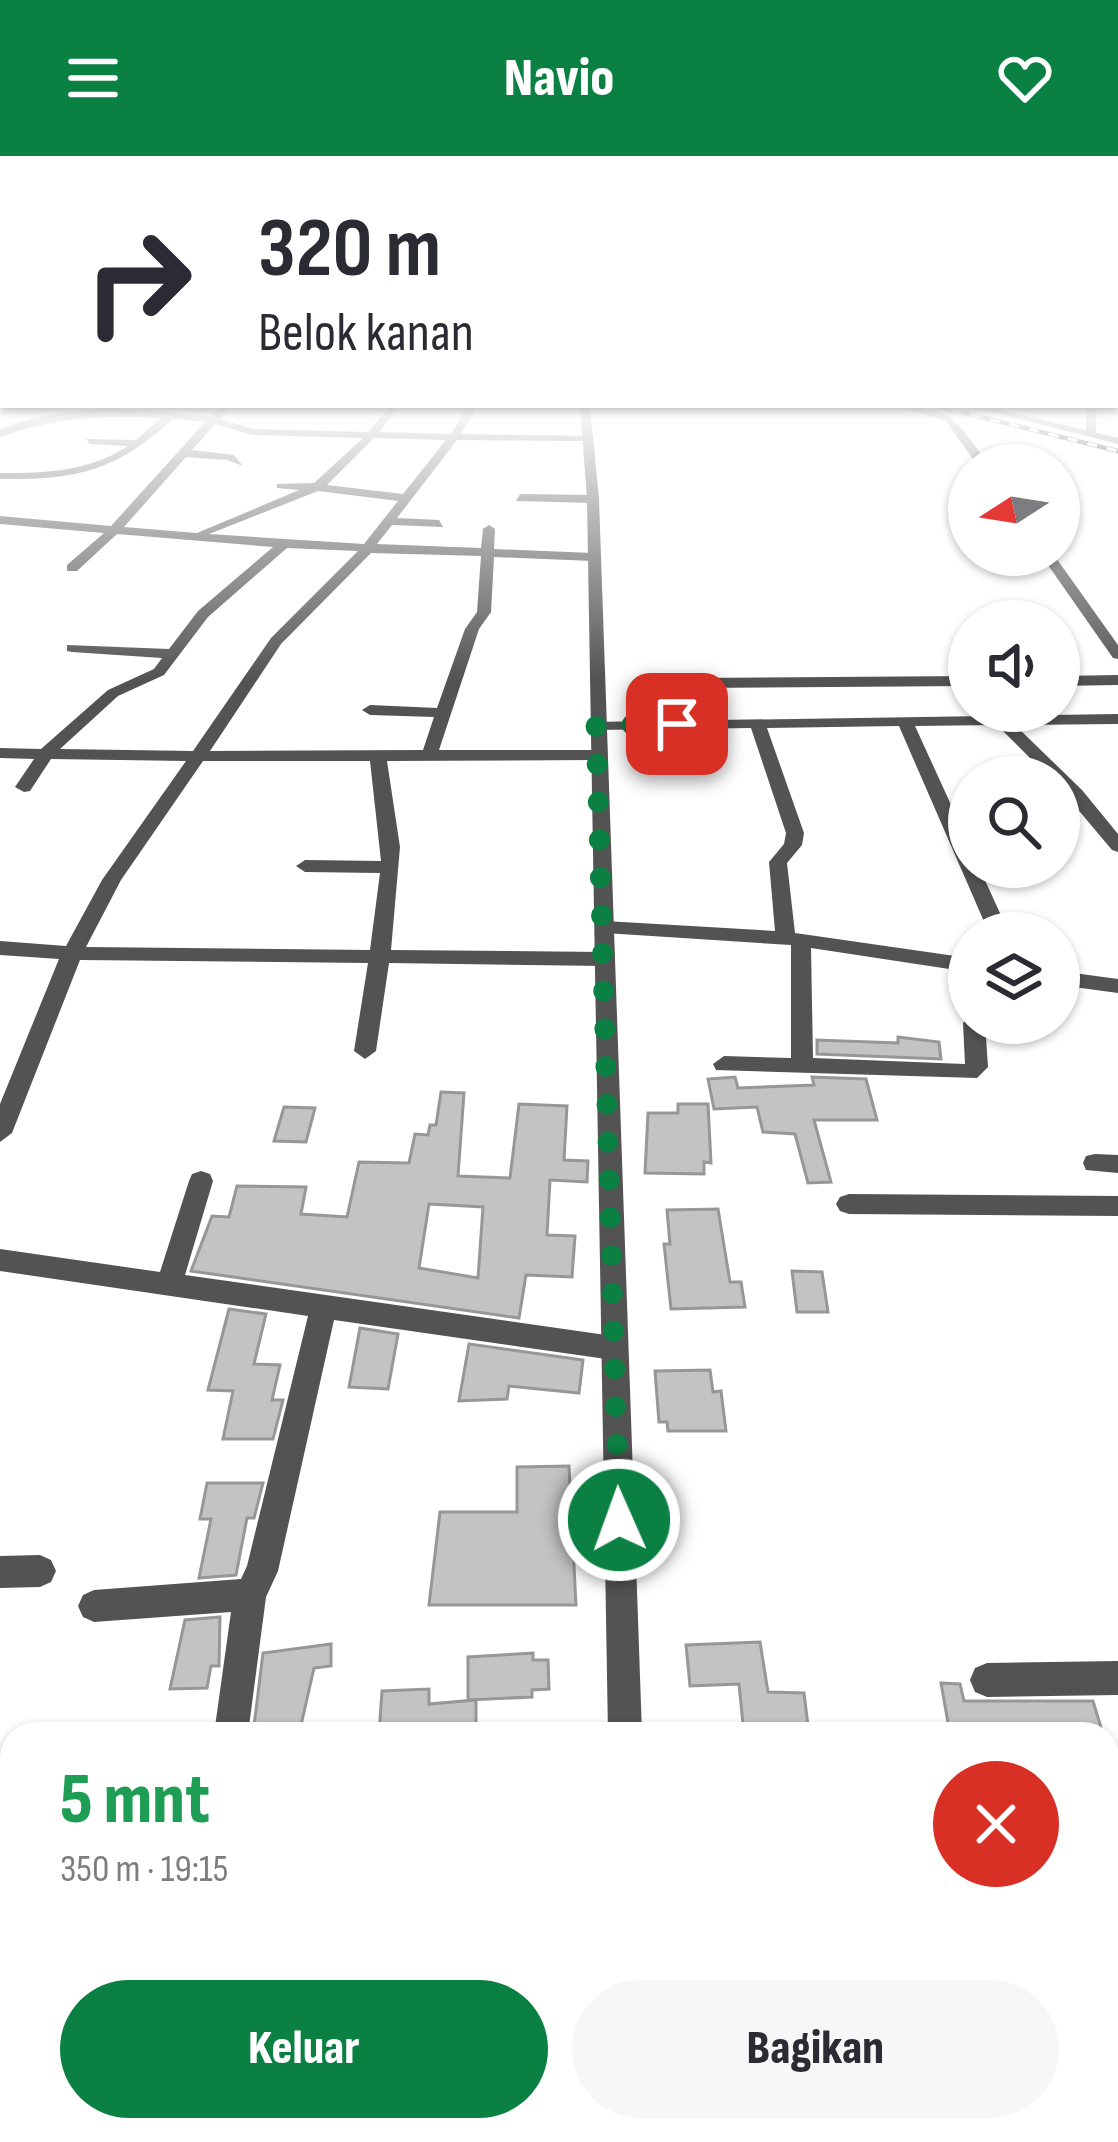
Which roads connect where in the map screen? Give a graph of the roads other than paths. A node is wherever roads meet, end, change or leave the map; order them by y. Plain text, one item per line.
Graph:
1 (146, 495) edge
2 (296, 495) edge
3 (380, 495) edge
4 (410, 495) edge
5 (593, 495) edge
6 (407, 498) junction
7 (520, 498) dead end
8 (593, 500) junction
9 (343, 507) dead end
10 (394, 516) junction
11 (0, 520) edge
12 (439, 524) dead end
13 (116, 528) junction
14 (489, 529) dead end
15 (192, 534) junction
16 (284, 544) junction
17 (366, 550) junction
18 (489, 555) junction
19 (593, 557) junction
20 (72, 568) dead end
21 (1062, 576) edge
22 (72, 648) dead end
23 (174, 654) junction
24 (1118, 655) edge
25 (1118, 680) edge
26 (948, 681) edge
27 (1080, 681) edge
28 (691, 683) dead end
29 (370, 710) dead end
30 (441, 713) junction
31 (1118, 719) edge
32 (1080, 720) edge
33 (948, 722) edge
34 (906, 723) junction
35 (758, 724) junction
36 (596, 725) junction
37 (1013, 732) edge
38 (0, 752) edge
39 (47, 752) junction
40 (198, 755) junction
41 (597, 755) junction
42 (429, 756) junction
43 (378, 757) junction
44 (24, 787) dead end
45 (948, 818) edge
46 (1118, 846) edge
47 (305, 866) dead end
48 (390, 867) junction
49 (605, 927) junction
50 (793, 939) junction
51 (0, 948) edge
52 (72, 953) junction
53 (380, 957) junction
54 (604, 958) junction
55 (948, 968) edge
56 (1080, 981) edge
57 (1118, 986) edge
58 (975, 1044) edge
59 (365, 1052) dead end
60 (724, 1064) dead end
61 (802, 1066) junction
62 (0, 1133) edge
63 (201, 1181) dead end
64 (849, 1204) dead end
65 (1118, 1206) edge
66 (0, 1260) edge
67 (170, 1283) junction
68 (324, 1304) junction
69 (614, 1348) junction
70 (40, 1571) dead end
71 (0, 1572) edge
72 (250, 1594) junction
73 (94, 1606) dead end
74 (1118, 1678) edge
75 (987, 1680) dead end
76 (233, 1722) edge
77 (625, 1722) edge

1 - 13 street
2 - 15 street
3 - 6 street
4 - 6 street
5 - 8 street
6 - 10 street
7 - 8 street
8 - 19 street
9 - 10 street
10 - 12 street
10 - 17 street
11 - 13 street
13 - 15 street
13 - 20 street
14 - 18 street
15 - 16 street
16 - 17 street
16 - 23 street
17 - 18 street
17 - 40 street
18 - 19 street
18 - 30 street
19 - 36 street
21 - 24 street
22 - 23 street
23 - 39 street
25 - 27 street
26 - 28 street
29 - 30 street
30 - 42 street
31 - 32 street
33 - 34 street
34 - 35 street
34 - 45 street
35 - 36 street
35 - 50 street
36 - 41 street
37 - 46 street
38 - 39 street
39 - 40 street
39 - 44 street
40 - 43 street
40 - 52 street
41 - 42 street
41 - 49 street
42 - 43 street
43 - 48 street
47 - 48 street
48 - 53 street
49 - 50 street
49 - 54 street
50 - 55 street
50 - 61 street
51 - 52 street
52 - 53 street
52 - 62 street
53 - 54 street
53 - 59 street
54 - 69 street
56 - 57 street
58 - 61 street
60 - 61 street
63 - 67 street
64 - 65 street
66 - 67 street
67 - 68 street
68 - 69 street
68 - 72 street
69 - 77 street
70 - 71 street
72 - 73 street
72 - 76 street
74 - 75 street

